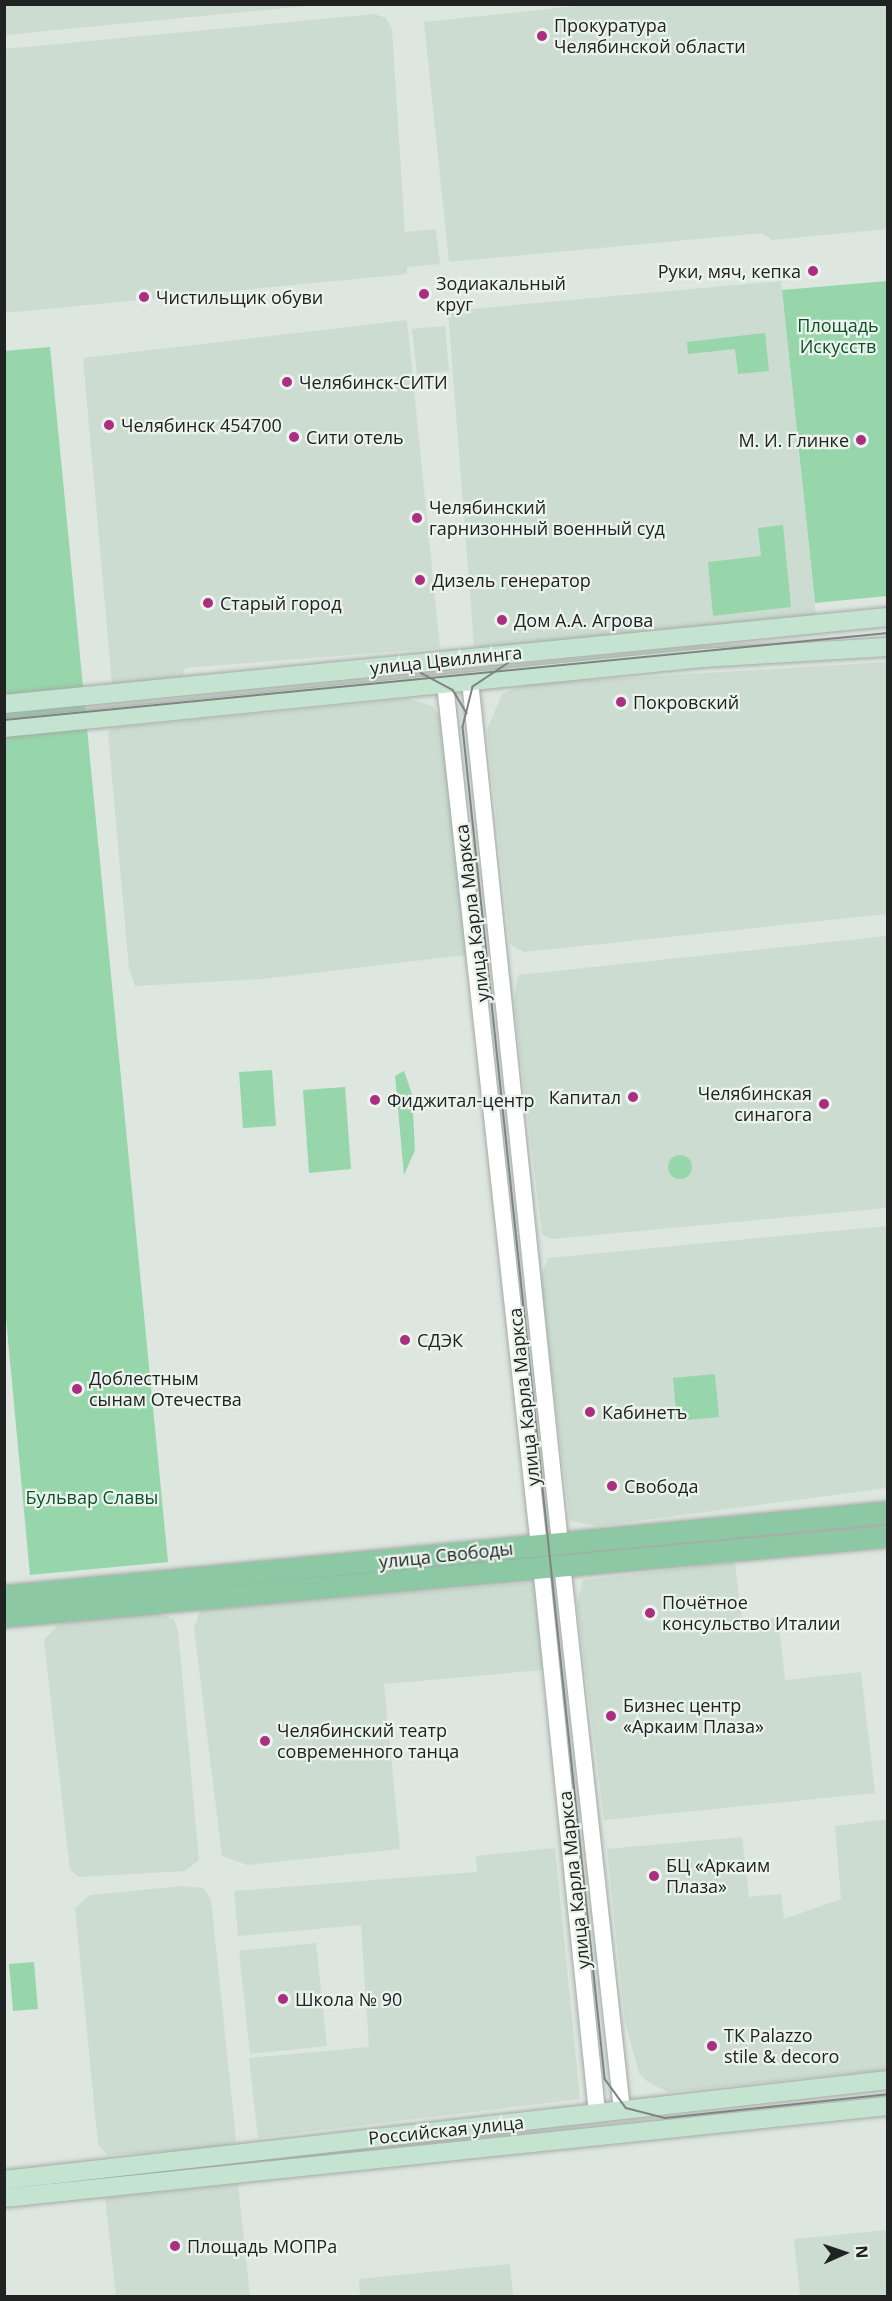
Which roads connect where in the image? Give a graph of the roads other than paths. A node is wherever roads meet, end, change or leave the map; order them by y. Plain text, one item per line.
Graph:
1 (888, 617) edge
2 (888, 646) edge
3 (459, 658) junction
4 (470, 681) junction
5 (445, 684) junction
6 (4, 705) edge
7 (4, 728) edge
8 (888, 1512) edge
9 (888, 1536) edge
10 (550, 1555) junction
11 (4, 1596) edge
12 (27, 1604) junction
13 (4, 1616) edge
14 (594, 1839) junction
15 (570, 1842) junction
16 (888, 2080) edge
17 (888, 2106) edge
18 (622, 2110) junction
19 (597, 2113) junction
20 (624, 2134) junction
21 (600, 2136) junction
22 (245, 2161) junction
23 (93, 2178) junction
24 (4, 2180) edge
25 (4, 2198) edge

1 - 3 main road, улица Цвиллинга
2 - 4 main road, улица Цвиллинга
3 - 4 main road, улица Карла Маркса
3 - 5 main road, улица Карла Маркса
3 - 6 main road, улица Цвиллинга
4 - 5 main road, улица Цвиллинга
4 - 10 street, улица Карла Маркса
5 - 7 main road, улица Цвиллинга
5 - 10 street, улица Карла Маркса
8 - 10 main road, улица Свободы
9 - 10 main road, улица Свободы
10 - 12 main road, улица Свободы
10 - 14 street, улица Карла Маркса
10 - 15 street, улица Карла Маркса
11 - 12 main road, улица Свободы
12 - 13 main road, улица Свободы
14 - 15 street
14 - 18 street, улица Карла Маркса
15 - 19 street, улица Карла Маркса
16 - 18 main road, Российская улица
17 - 20 main road, Российская улица
18 - 19 main road, Российская улица
18 - 20 main road, улица Карла Маркса
19 - 21 main road, улица Карла Маркса
19 - 22 main road, Российская улица
20 - 21 main road, Российская улица
21 - 22 main road, Российская улица
22 - 23 main road, Российская улица
23 - 24 main road, Российская улица
23 - 25 main road, Российская улица

